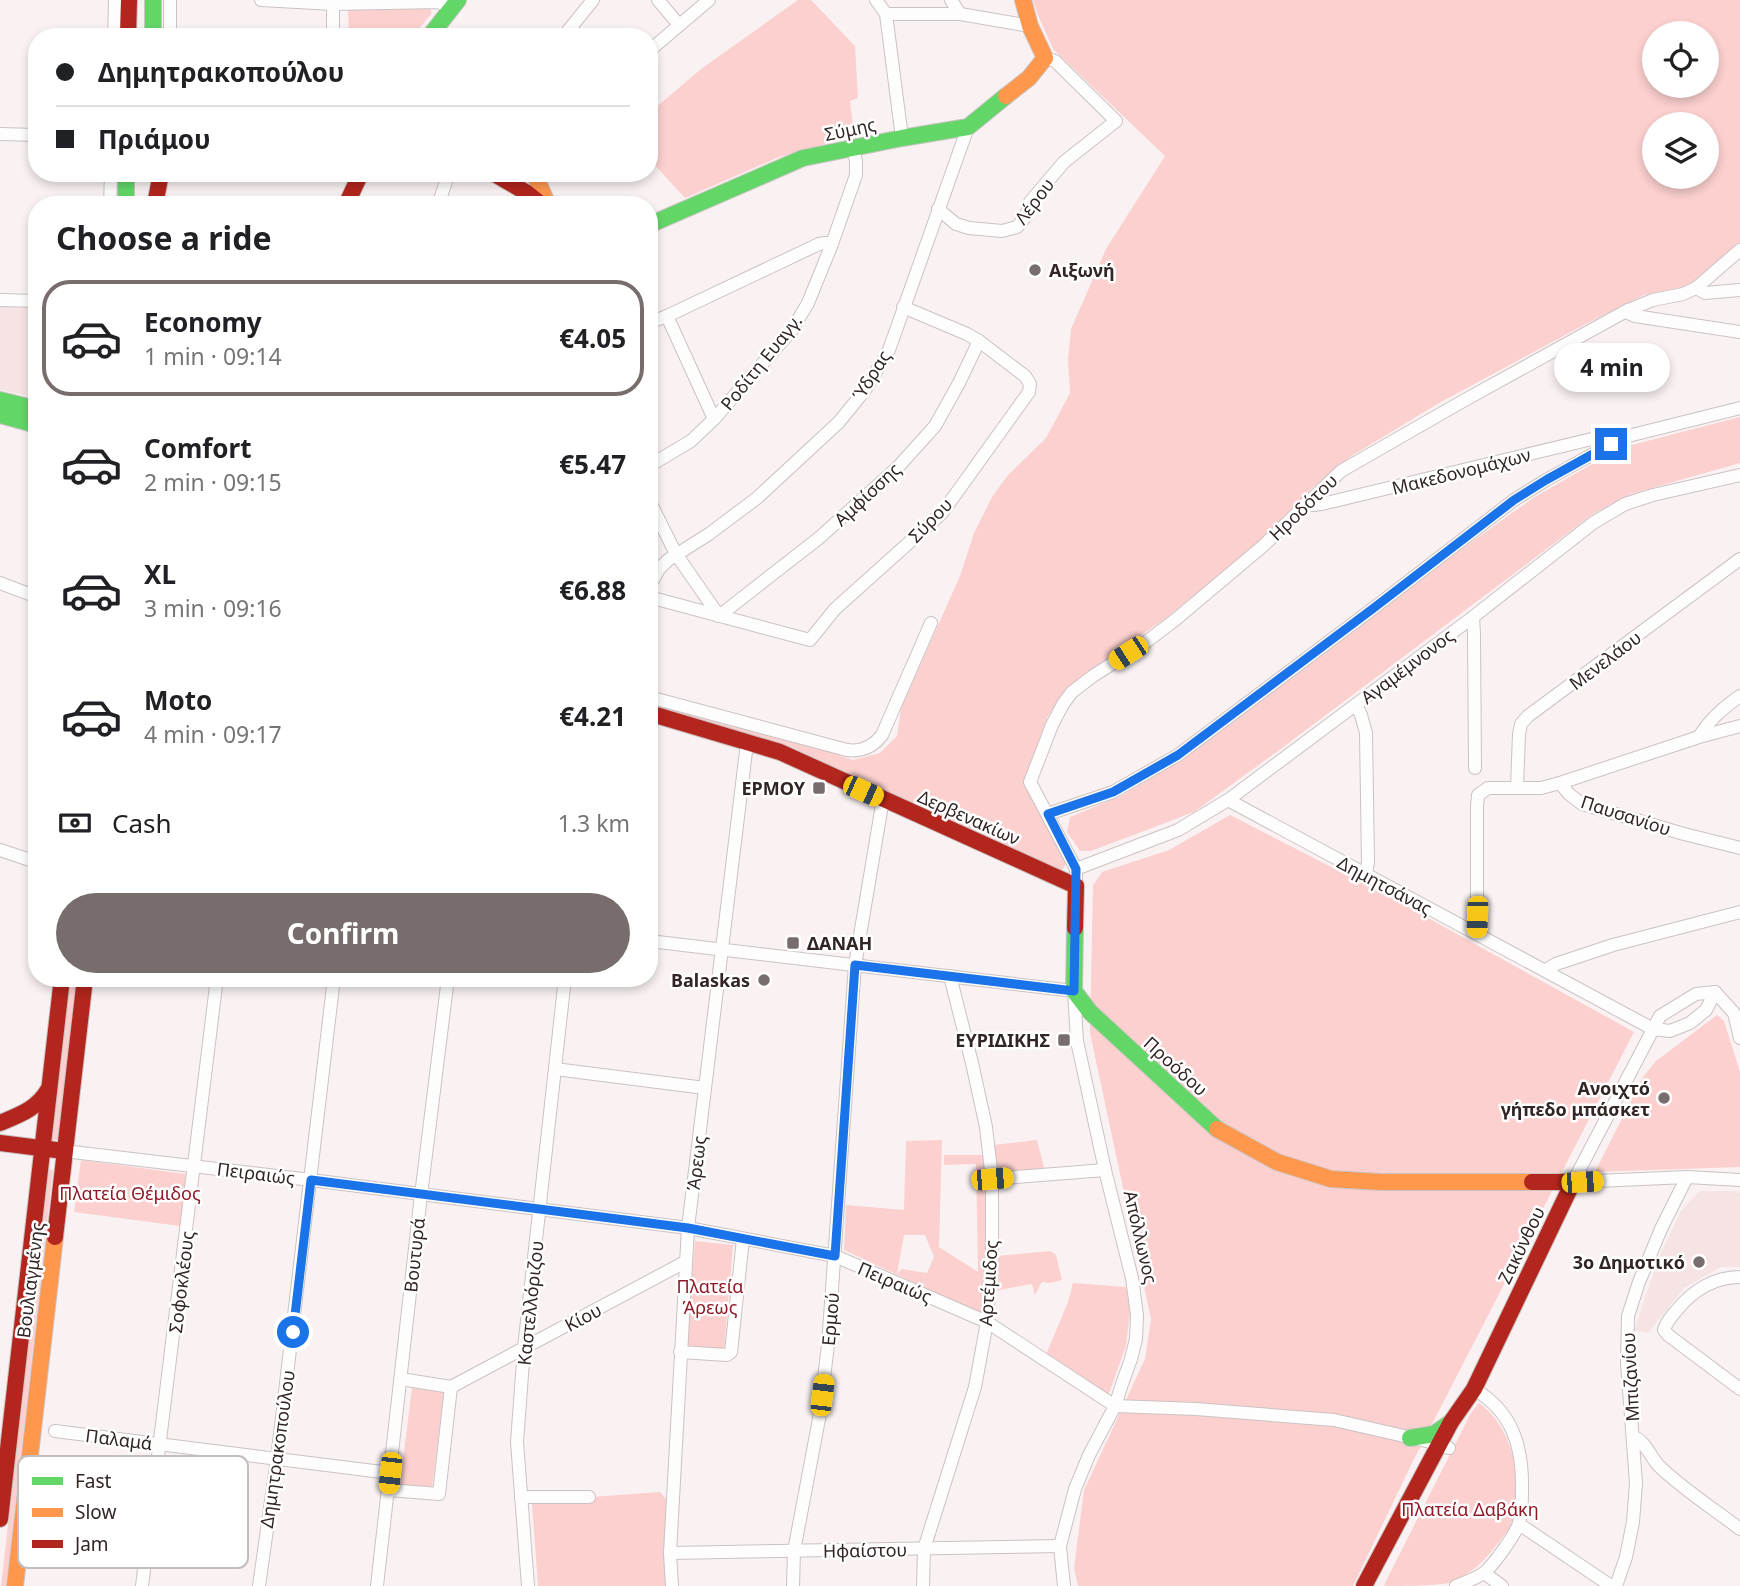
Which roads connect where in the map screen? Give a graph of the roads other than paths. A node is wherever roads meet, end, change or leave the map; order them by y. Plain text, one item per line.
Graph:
1 (115, 0) edge
2 (129, 0) edge
3 (153, 0) edge
4 (170, 0) edge
5 (261, 0) edge
6 (593, 0) edge
7 (658, 0) edge
8 (709, 0) edge
9 (876, 0) edge
10 (951, 0) edge
11 (1023, 0) edge
12 (333, 2) edge
13 (455, 4) edge
14 (886, 14) junction
15 (960, 14) junction
16 (679, 25) junction
17 (1030, 26) junction
18 (114, 28) edge
19 (128, 28) edge
20 (153, 28) edge
21 (170, 28) edge
22 (333, 28) edge
23 (436, 28) edge
24 (570, 28) edge
25 (658, 43) edge
26 (1045, 58) junction
27 (968, 127) junction
28 (0, 134) edge
29 (28, 135) edge
30 (902, 138) junction
31 (853, 148) junction
32 (504, 182) edge
33 (521, 196) edge
34 (939, 209) junction
35 (658, 221) edge
36 (832, 244) junction
37 (1740, 250) edge
38 (1696, 288) junction
39 (1740, 290) edge
40 (0, 300) edge
41 (28, 301) edge
42 (903, 307) junction
43 (1628, 310) junction
44 (667, 316) junction
45 (658, 320) edge
46 (1740, 332) edge
47 (979, 341) junction
48 (0, 400) edge
49 (28, 408) edge
50 (1740, 408) edge
51 (0, 415) edge
52 (714, 419) junction
53 (28, 423) edge
54 (1616, 439) junction
55 (658, 461) edge
56 (1740, 475) edge
57 (1307, 502) junction
58 (658, 518) edge
59 (676, 554) junction
60 (1740, 559) edge
61 (658, 571) edge
62 (0, 583) edge
63 (28, 594) edge
64 (658, 599) edge
65 (719, 616) junction
66 (1473, 617) junction
67 (932, 624) dead end
68 (1740, 696) edge
69 (658, 698) edge
70 (1356, 705) junction
71 (658, 716) edge
72 (1740, 726) edge
73 (1699, 737) junction
74 (747, 743) junction
75 (1475, 768) dead end
76 (1560, 783) junction
77 (1517, 787) junction
78 (883, 799) junction
79 (1228, 800) junction
80 (1048, 814) junction
81 (1740, 848) edge
82 (0, 850) edge
83 (28, 859) edge
84 (1076, 869) junction
85 (1366, 875) junction
86 (1076, 886) junction
87 (1740, 912) edge
88 (1477, 933) junction
89 (658, 943) edge
90 (721, 950) junction
91 (855, 965) junction
92 (1546, 970) junction
93 (950, 976) junction
94 (61, 987) edge
95 (84, 987) edge
96 (216, 987) edge
97 (333, 987) edge
98 (447, 987) edge
99 (564, 987) edge
100 (1074, 991) junction
101 (1715, 992) junction
102 (1653, 1029) junction
103 (1740, 1038) edge
104 (555, 1069) junction
105 (49, 1086) junction
106 (705, 1088) junction
107 (0, 1123) edge
108 (0, 1143) edge
109 (43, 1149) junction
110 (64, 1151) junction
111 (195, 1167) junction
112 (1105, 1170) junction
113 (1686, 1177) junction
114 (992, 1179) junction
115 (311, 1180) junction
116 (1740, 1180) edge
117 (1573, 1182) junction
118 (421, 1195) junction
119 (540, 1210) junction
120 (688, 1228) junction
121 (743, 1240) junction
122 (835, 1256) junction
123 (685, 1262) junction
124 (1740, 1277) edge
125 (987, 1322) junction
126 (524, 1348) junction
127 (680, 1352) junction
128 (401, 1379) junction
129 (451, 1387) junction
130 (1474, 1389) junction
131 (1740, 1389) edge
132 (1465, 1404) junction
133 (1115, 1406) junction
134 (1451, 1423) junction
135 (55, 1431) dead end
136 (1634, 1437) junction
137 (1415, 1439) junction
138 (160, 1444) junction
139 (1444, 1446) junction
140 (30, 1456) edge
141 (158, 1456) edge
142 (278, 1459) junction
143 (1430, 1462) junction
144 (390, 1473) junction
145 (388, 1490) junction
146 (521, 1497) junction
147 (589, 1497) dead end
148 (0, 1519) edge
149 (1519, 1524) junction
150 (1740, 1529) edge
151 (1060, 1546) junction
152 (924, 1549) junction
153 (794, 1551) junction
154 (670, 1553) junction
155 (18, 1559) edge
156 (144, 1568) edge
157 (1484, 1573) junction
158 (15, 1586) edge
159 (142, 1586) edge
160 (258, 1586) edge
161 (377, 1586) edge
162 (528, 1586) edge
163 (672, 1586) edge
164 (793, 1586) edge
165 (923, 1586) edge
166 (1064, 1586) edge
167 (1364, 1586) edge
168 (1376, 1586) edge
169 (1456, 1586) edge
170 (1502, 1586) edge
171 (1611, 1586) edge
172 (1616, 1586) edge

1 - 18 street
2 - 19 street
3 - 20 street
4 - 21 street
5 - 12 street
6 - 24 street
7 - 16 street
8 - 16 street
9 - 14 street
10 - 15 street
11 - 17 street
12 - 13 street
12 - 22 street
13 - 23 street
14 - 15 street
14 - 30 street
15 - 17 street
16 - 25 street
17 - 26 street
26 - 27 street, Σύμης
26 - 34 street, Λέρου
27 - 30 street, Σύμης
27 - 34 street, Ύδρας
28 - 29 street
30 - 31 street, Σύμης
31 - 35 street, Σύμης
31 - 36 street, Ροδίτη Ευαγγ.
32 - 33 street
34 - 42 street, Ύδρας
36 - 44 street
36 - 52 street, Ροδίτη Ευαγγ.
37 - 38 street, Ηροδότου
38 - 39 street
38 - 43 street, Ηροδότου
40 - 41 street
42 - 47 street
42 - 59 street, Ύδρας
43 - 46 street
43 - 57 street, Ηροδότου
44 - 45 street
44 - 52 street
47 - 65 street, Αμφίσσης
47 - 65 street, Σύρου
48 - 49 street
50 - 54 street
51 - 53 street
52 - 55 street, Ροδίτη Ευαγγ.
54 - 57 street, Μακεδονομάχων
54 - 80 street
56 - 66 street, Αγαμέμνονος
57 - 80 street, Ηροδότου
58 - 59 street
59 - 61 street, Ύδρας
59 - 65 street
60 - 77 street, Μενελάου
62 - 63 street
64 - 65 street
66 - 70 street, Αγαμέμνονος
66 - 75 street
67 - 69 street
68 - 73 street
70 - 79 street, Αγαμέμνονος
70 - 85 street
71 - 74 street, Δερβενακίων
72 - 73 street
73 - 76 street
74 - 78 street, Δερβενακίων
74 - 90 street, Άρεως
76 - 77 street, Παυσανίου
76 - 81 street, Παυσανίου
77 - 88 street, Παυσανίου
78 - 86 street, Δερβενακίων
78 - 91 street, Ερμού
79 - 84 street, Αγαμέμνονος
79 - 85 street, Δημητσάνας
80 - 84 street, Ηροδότου
82 - 83 street
84 - 86 street, Ηροδότου
85 - 88 street, Δημητσάνας
86 - 100 street, Απόλλωνος
87 - 92 street
88 - 92 street, Δημητσάνας
89 - 90 street
90 - 91 street
90 - 106 street, Άρεως
91 - 93 street
91 - 122 street, Ερμού
92 - 102 street, Δημητσάνας
93 - 100 street
93 - 114 street, Αρτέμιδος
94 - 105 street, Βουλιαγμένης
95 - 110 street, Βουλιαγμένης
96 - 111 street, Σοφοκλέους
97 - 115 street, Δημητρακοπούλου
98 - 118 street, Βουτυρά
99 - 104 street, Καστελλόριζου
100 - 112 street, Απόλλωνος
100 - 117 street, Προόδου
101 - 102 street, Ζακύνθου
101 - 102 street
101 - 103 street
102 - 117 street, Ζακύνθου
104 - 106 street
104 - 119 street, Καστελλόριζου
105 - 107 street
105 - 109 street, Βουλιαγμένης
106 - 120 street, Άρεως
108 - 109 street
109 - 110 street
109 - 148 street, Βουλιαγμένης
110 - 111 street, Πειραιώς
110 - 140 street, Βουλιαγμένης
111 - 115 street, Πειραιώς
111 - 138 street, Σοφοκλέους
112 - 114 street
112 - 133 street, Απόλλωνος
113 - 116 street, Προόδου
113 - 117 street, Προόδου
113 - 136 street, Μπιζανίου
114 - 125 street, Αρτέμιδος
115 - 118 street, Πειραιώς
115 - 142 street, Δημητρακοπούλου
117 - 130 street, Ζακύνθου
118 - 119 street, Πειραιώς
118 - 128 street, Βουτυρά
119 - 120 street, Πειραιώς
119 - 126 street, Καστελλόριζου
120 - 121 street, Πειραιώς
120 - 123 street, Άρεως
121 - 122 street, Πειραιώς
121 - 127 street
122 - 125 street, Πειραιώς
122 - 153 street, Ερμού
123 - 126 street, Κίου
123 - 127 street, Άρεως
124 - 131 street
125 - 133 street, Πειραιώς
125 - 152 street, Αρτέμιδος
126 - 129 street, Κίου
126 - 146 street, Καστελλόριζου
127 - 154 street, Άρεως
128 - 129 street
128 - 144 street, Βουτυρά
129 - 145 street
130 - 132 street, Ζακύνθου
130 - 149 street
132 - 134 street, Ζακύνθου
132 - 139 street, Ζακύνθου
133 - 137 street
133 - 151 street, Απόλλωνος
134 - 137 street
134 - 139 street, Ζακύνθου
135 - 138 street, Παλαμά
136 - 150 street
136 - 172 street, Μπιζανίου
137 - 139 street
137 - 143 street
138 - 141 street, Σοφοκλέους
138 - 142 street, Παλαμά
139 - 143 street, Ζακύνθου
139 - 168 street, Ζακύνθου
142 - 144 street, Παλαμά
142 - 160 street, Δημητρακοπούλου
143 - 167 street, Ζακύνθου
144 - 145 street, Βουτυρά
145 - 161 street, Βουτυρά
146 - 147 street
146 - 162 street, Καστελλόριζου
149 - 157 street
149 - 171 street
151 - 152 street, Ηφαίστου
151 - 166 street, Απόλλωνος
152 - 153 street, Ηφαίστου
152 - 165 street, Αρτέμιδος
153 - 154 street, Ηφαίστου
153 - 164 street, Ερμού
154 - 163 street, Άρεως
155 - 158 street, Βουλιαγμένης
156 - 159 street, Σοφοκλέους
157 - 169 street
157 - 170 street

